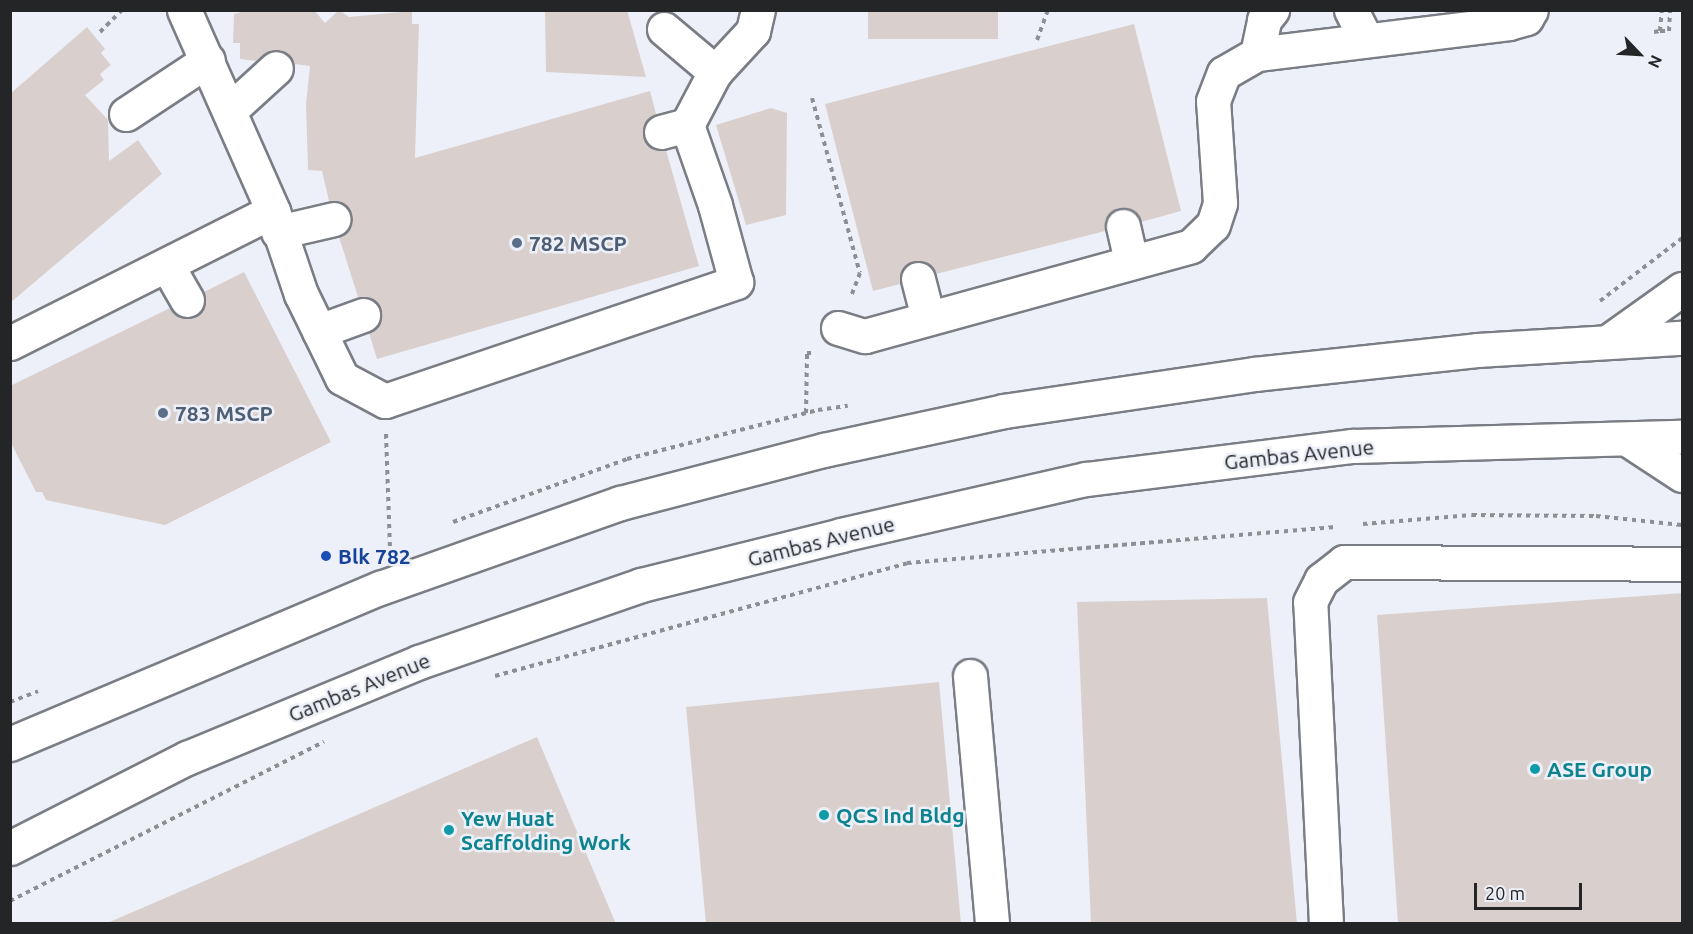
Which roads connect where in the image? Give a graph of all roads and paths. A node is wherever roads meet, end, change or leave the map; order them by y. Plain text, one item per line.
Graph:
1 (123, 10) edge
2 (184, 10) edge
3 (758, 10) edge
4 (1048, 10) edge
5 (1272, 10) edge
6 (1351, 10) edge
7 (1531, 10) edge
8 (1662, 10) edge
9 (1670, 10) edge
10 (664, 28) dead end
11 (1660, 31) junction
12 (100, 32) dead end
13 (1654, 32) dead end
14 (1037, 40) dead end
15 (1366, 40) junction
16 (1257, 54) junction
17 (208, 60) junction
18 (276, 68) dead end
19 (715, 72) junction
20 (812, 98) dead end
21 (230, 110) junction
22 (126, 114) dead end
23 (334, 219) dead end
24 (276, 221) junction
25 (1123, 226) dead end
26 (1131, 262) junction
27 (168, 267) junction
28 (918, 279) dead end
29 (1683, 289) edge
30 (187, 300) dead end
31 (363, 315) dead end
32 (928, 318) junction
33 (319, 331) junction
34 (1683, 338) edge
35 (828, 340) junction
36 (1607, 342) junction
37 (10, 343) edge
38 (385, 401) junction
39 (806, 413) dead end
40 (1683, 437) edge
41 (1627, 439) junction
42 (1683, 475) edge
43 (1354, 525) dead end
44 (1683, 525) edge
45 (1343, 526) dead end
46 (1683, 564) edge
47 (391, 585) junction
48 (970, 676) dead end
49 (487, 678) dead end
50 (335, 736) dead end
51 (10, 744) edge
52 (10, 848) edge
53 (10, 902) edge
54 (992, 924) edge
55 (1326, 924) edge

1 - 12 path
2 - 17 main road
3 - 19 main road
4 - 14 path
5 - 16 main road
6 - 15 main road
7 - 15 main road
8 - 11 path
9 - 11 path
10 - 19 main road
11 - 13 path
15 - 16 main road
16 - 26 main road
17 - 21 main road
17 - 22 main road
18 - 21 main road
19 - 38 main road
20 - 35 path
21 - 24 main road
23 - 24 main road
24 - 27 main road
24 - 33 main road
25 - 26 main road
26 - 32 main road
27 - 30 main road
27 - 37 main road
28 - 32 main road
29 - 36 main road
31 - 33 main road
32 - 35 main road
33 - 38 main road
34 - 36 main road
35 - 39 path
36 - 47 main road
38 - 47 path
40 - 41 main road, Gambas Avenue
41 - 42 main road
41 - 52 main road, Gambas Avenue
43 - 44 path
45 - 49 path
46 - 55 main road
47 - 51 main road
48 - 54 main road
50 - 53 path

